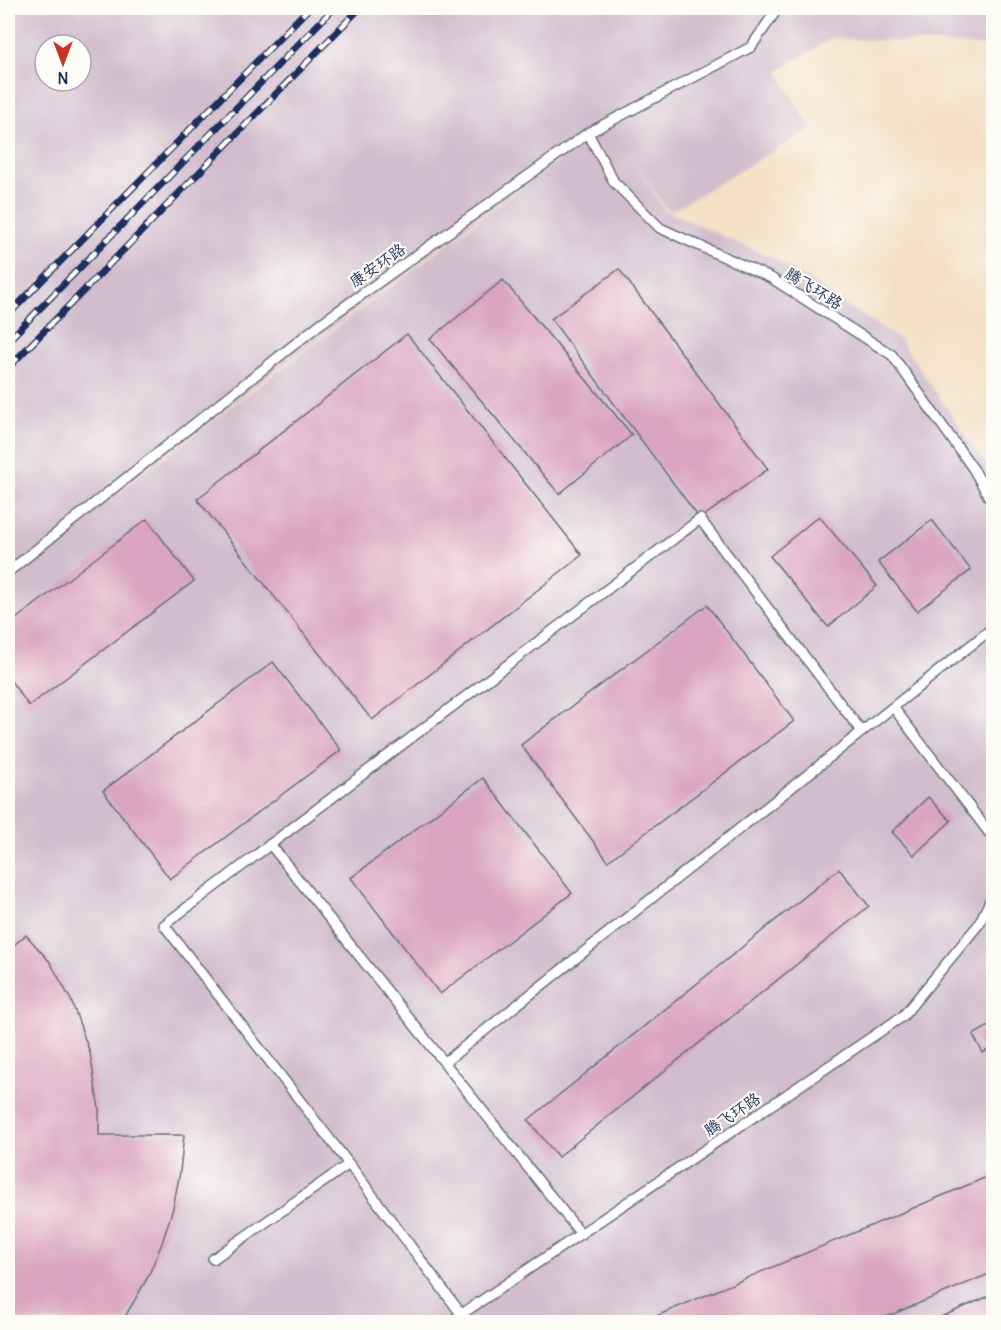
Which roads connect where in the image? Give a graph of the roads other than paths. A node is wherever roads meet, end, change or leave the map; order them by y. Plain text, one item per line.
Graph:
1 (778, 8) edge
2 (588, 133) junction
3 (993, 506) edge
4 (8, 572) edge
5 (993, 627) edge
6 (892, 707) junction
7 (862, 732) junction
8 (993, 839) edge
9 (270, 844) junction
10 (993, 893) edge
11 (445, 1062) junction
12 (349, 1164) junction
13 (581, 1234) junction
14 (213, 1259) dead end
15 (462, 1315) junction
16 (450, 1323) edge

1 - 2 lane, 康安环路
2 - 3 lane, 腾飞环路
2 - 4 lane, 康安环路
5 - 6 lane
6 - 7 lane
6 - 8 lane
7 - 9 lane
7 - 11 lane
9 - 11 lane
9 - 12 lane
10 - 13 lane, 腾飞环路
11 - 13 lane
12 - 14 lane
12 - 15 lane
13 - 15 lane, 腾飞环路
15 - 16 lane, 腾飞环路

